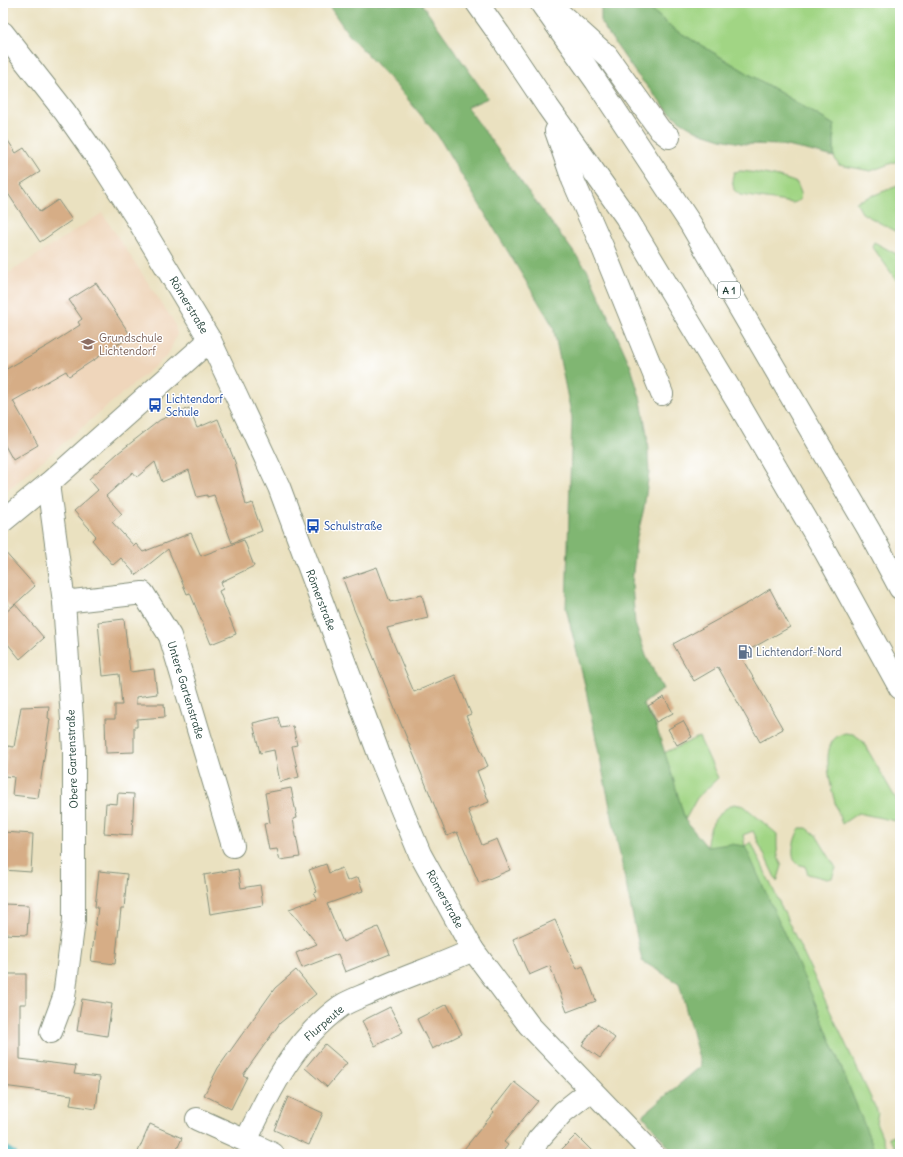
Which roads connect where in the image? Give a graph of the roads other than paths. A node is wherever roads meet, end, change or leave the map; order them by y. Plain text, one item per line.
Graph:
1 (477, 3) edge
2 (541, 3) edge
3 (547, 3) edge
4 (3, 33) edge
5 (548, 107) junction
6 (669, 137) dead end
7 (210, 340) junction
8 (662, 394) dead end
9 (48, 484) junction
10 (3, 521) edge
11 (900, 588) edge
12 (64, 602) junction
13 (900, 688) edge
14 (233, 846) dead end
15 (473, 950) junction
16 (51, 1032) dead end
17 (591, 1090) junction
18 (197, 1119) dead end
19 (246, 1141) junction
20 (273, 1154) edge
21 (531, 1154) edge
22 (652, 1154) edge

1 - 5 main road
2 - 11 main road, A 1
3 - 6 main road
4 - 7 main road, Römerstraße
5 - 8 main road
5 - 13 main road
7 - 9 main road
7 - 15 main road, Römerstraße
9 - 10 main road
9 - 12 main road, Obere Gartenstraße
12 - 14 main road, Untere Gartenstraße
12 - 16 main road, Obere Gartenstraße
15 - 17 main road, Römerstraße
15 - 19 main road, Flurpeute
17 - 21 main road
17 - 22 main road, Römerstraße
18 - 19 main road
19 - 20 main road

